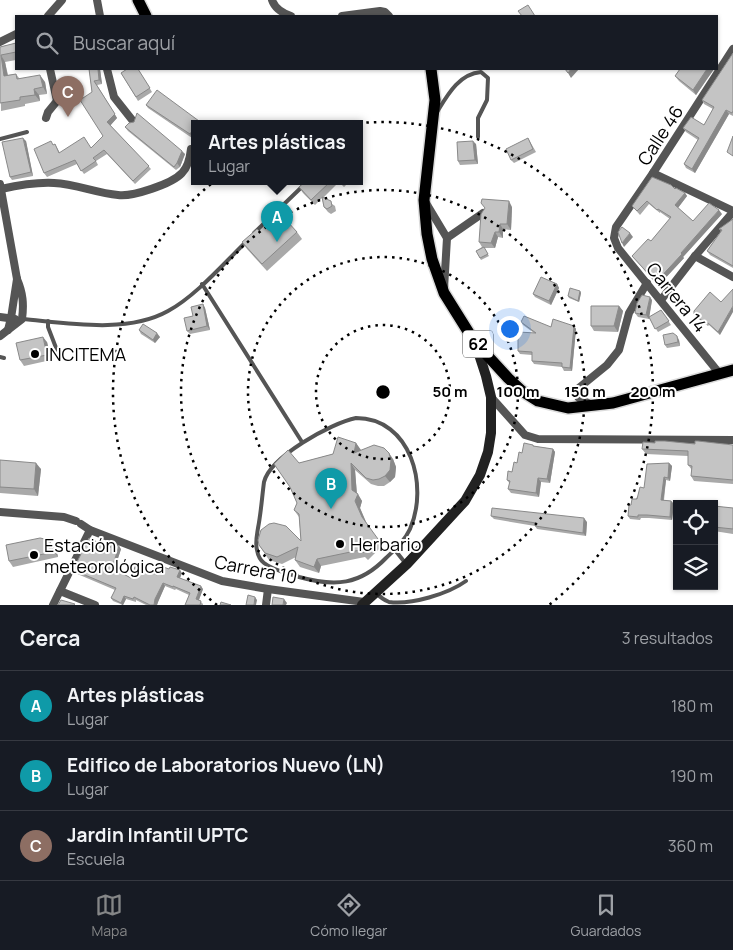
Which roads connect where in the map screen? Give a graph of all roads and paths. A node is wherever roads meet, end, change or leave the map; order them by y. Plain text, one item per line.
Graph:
1 (62, 0) edge
2 (97, 0) edge
3 (138, 0) edge
4 (272, 0) edge
5 (49, 15) edge
6 (100, 15) edge
7 (146, 15) edge
8 (288, 15) edge
9 (350, 15) edge
10 (388, 15) edge
11 (15, 34) edge
12 (0, 42) edge
13 (733, 49) edge
14 (50, 70) edge
15 (107, 70) edge
16 (431, 70) edge
17 (73, 98) dead end
18 (57, 101) junction
19 (46, 118) dead end
20 (133, 120) edge
21 (432, 120) junction
22 (27, 132) dead end
23 (478, 137) dead end
24 (0, 139) edge
25 (191, 149) dead end
26 (653, 173) junction
27 (304, 185) edge
28 (0, 187) edge
29 (424, 200) junction
30 (733, 211) edge
31 (483, 213) edge
32 (447, 238) junction
33 (614, 238) joint
34 (695, 256) junction
35 (733, 277) edge
36 (17, 279) junction
37 (647, 282) junction
38 (202, 284) junction
39 (444, 293) junction
40 (661, 300) junction
41 (0, 317) edge
42 (12, 318) junction
43 (22, 320) junction
44 (48, 322) junction
45 (8, 330) junction
46 (0, 336) edge
47 (474, 341) junction
48 (58, 353) dead end
49 (733, 370) edge
50 (719, 374) junction
51 (491, 397) junction
52 (592, 405) junction
53 (733, 440) edge
54 (302, 442) junction
55 (0, 512) edge
56 (90, 530) junction
57 (395, 550) junction
58 (407, 564) junction
59 (466, 581) dead end
60 (268, 589) junction
61 (60, 590) junction
62 (376, 593) junction
63 (363, 604) edge
64 (53, 605) edge
65 (95, 605) edge
66 (266, 605) edge

1 - 5 street
2 - 6 street
3 - 7 main road
4 - 8 street
9 - 10 street
11 - 12 street
13 - 26 street, Calle 46
14 - 18 street
15 - 20 street
16 - 21 main road, 62
17 - 18 street
18 - 19 street
21 - 23 lane
21 - 29 main road, 62
22 - 24 lane
25 - 28 street
26 - 30 street
26 - 33 street, Calle 46
27 - 38 lane
28 - 36 street
29 - 32 street
29 - 39 main road, 62
30 - 34 street
31 - 32 street
32 - 39 street
33 - 37 street, Carrera 14
34 - 35 street
34 - 40 street
36 - 42 street
36 - 43 street
37 - 40 street, Carrera 14
37 - 52 street
38 - 44 lane
38 - 54 lane
39 - 47 main road, 62
40 - 50 street, Carrera 14
41 - 42 street
42 - 43 street
42 - 45 street
43 - 44 lane
43 - 45 street
44 - 48 lane
45 - 46 street
47 - 51 street
47 - 52 main road, 62
49 - 50 main road, 62
50 - 52 main road, 62
51 - 53 street
51 - 58 street
54 - 57 lane
54 - 57 lane
55 - 56 street, Carrera 10
56 - 60 street, Carrera 10
56 - 61 street
57 - 58 lane
58 - 62 street
59 - 62 lane
60 - 63 street, Carrera 10
60 - 66 street
61 - 64 street
61 - 65 street
62 - 63 street

